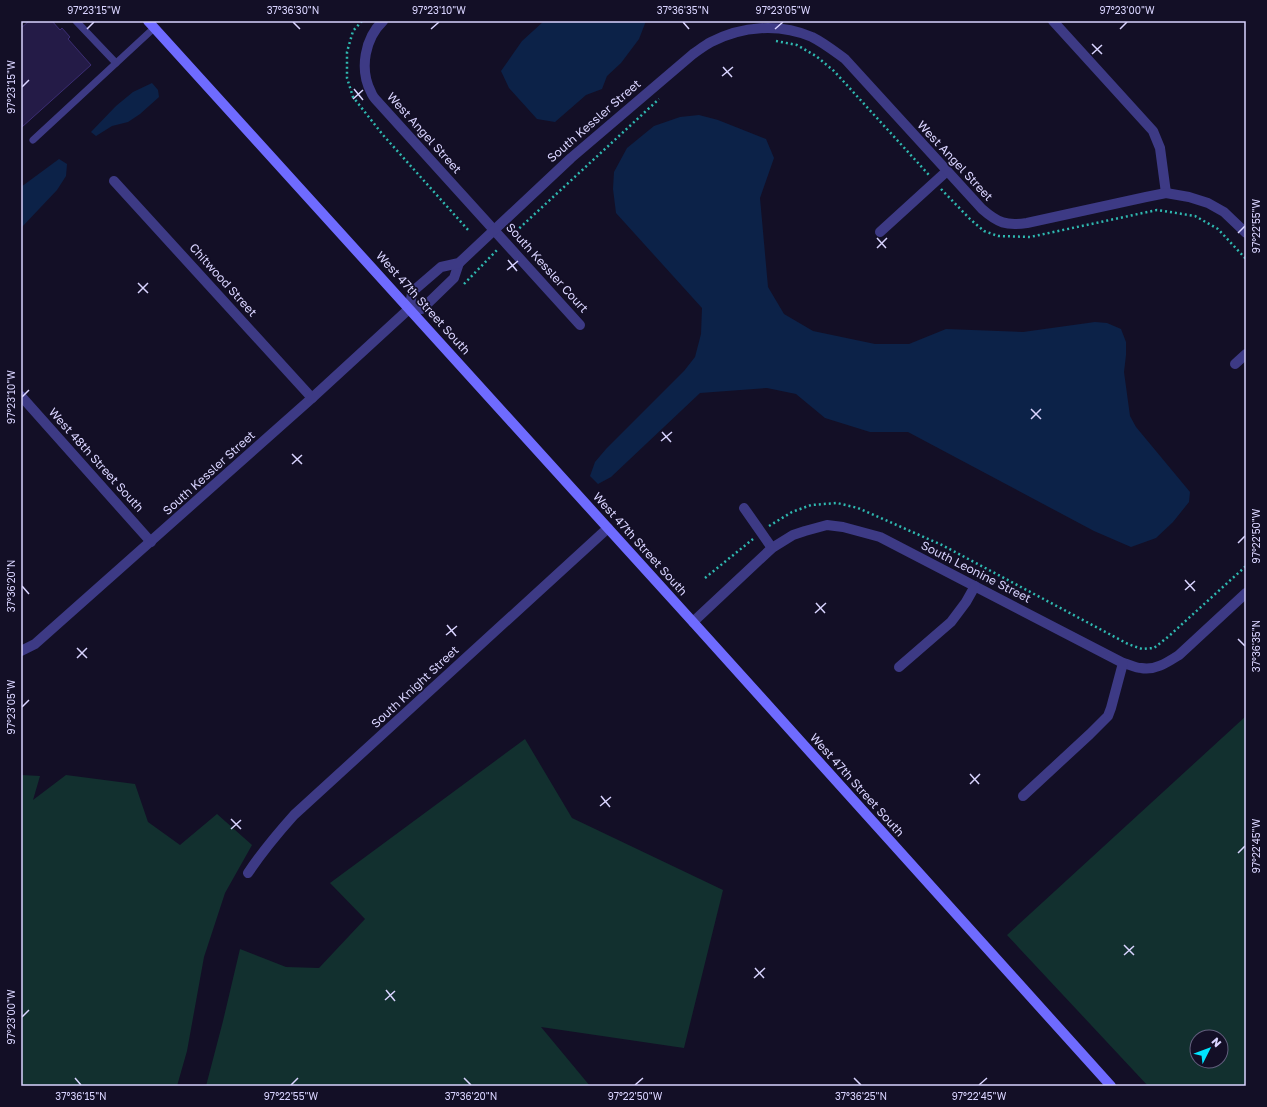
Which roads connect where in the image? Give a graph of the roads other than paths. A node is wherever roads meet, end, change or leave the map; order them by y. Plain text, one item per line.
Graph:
1 (76, 21) edge
2 (383, 21) edge
3 (1053, 21) edge
4 (151, 25) edge
5 (756, 25) edge
6 (116, 63) junction
7 (33, 140) dead end
8 (947, 171) junction
9 (114, 180) dead end
10 (1166, 193) junction
11 (494, 229) junction
12 (880, 232) dead end
13 (1246, 233) edge
14 (459, 263) junction
15 (410, 308) junction
16 (580, 324) dead end
17 (1246, 354) edge
18 (1235, 364) dead end
19 (21, 396) edge
20 (312, 398) junction
21 (744, 508) dead end
22 (608, 528) junction
23 (151, 542) junction
24 (772, 548) junction
25 (975, 586) junction
26 (1246, 593) edge
27 (693, 622) junction
28 (21, 651) edge
29 (1123, 663) junction
30 (899, 667) dead end
31 (1023, 796) dead end
32 (248, 873) dead end
33 (1111, 1086) edge

1 - 6 lane
2 - 11 street, West Angel Street
3 - 10 street
4 - 6 lane
4 - 15 street, West 47th Street South
5 - 8 street, West Angel Street
5 - 11 street, South Kessler Street
6 - 7 lane
8 - 10 street, West Angel Street
8 - 12 street
9 - 20 street, Chitwood Street
10 - 13 street
11 - 14 street, South Kessler Street
11 - 16 street, South Kessler Court
14 - 15 street, South Kessler Street
14 - 15 street, South Kessler Street
15 - 20 street, South Kessler Street
15 - 22 street, West 47th Street South
17 - 18 street
19 - 23 street, West 48th Street South
20 - 23 street, South Kessler Street
21 - 24 street
22 - 27 street, West 47th Street South
22 - 32 street, South Knight Street
23 - 28 street, South Kessler Street
24 - 25 street, South Leonine Street
24 - 27 street, South Leonine Street
25 - 29 street, South Leonine Street
25 - 30 street
26 - 29 street, South Leonine Street
27 - 33 street, West 47th Street South
29 - 31 street

